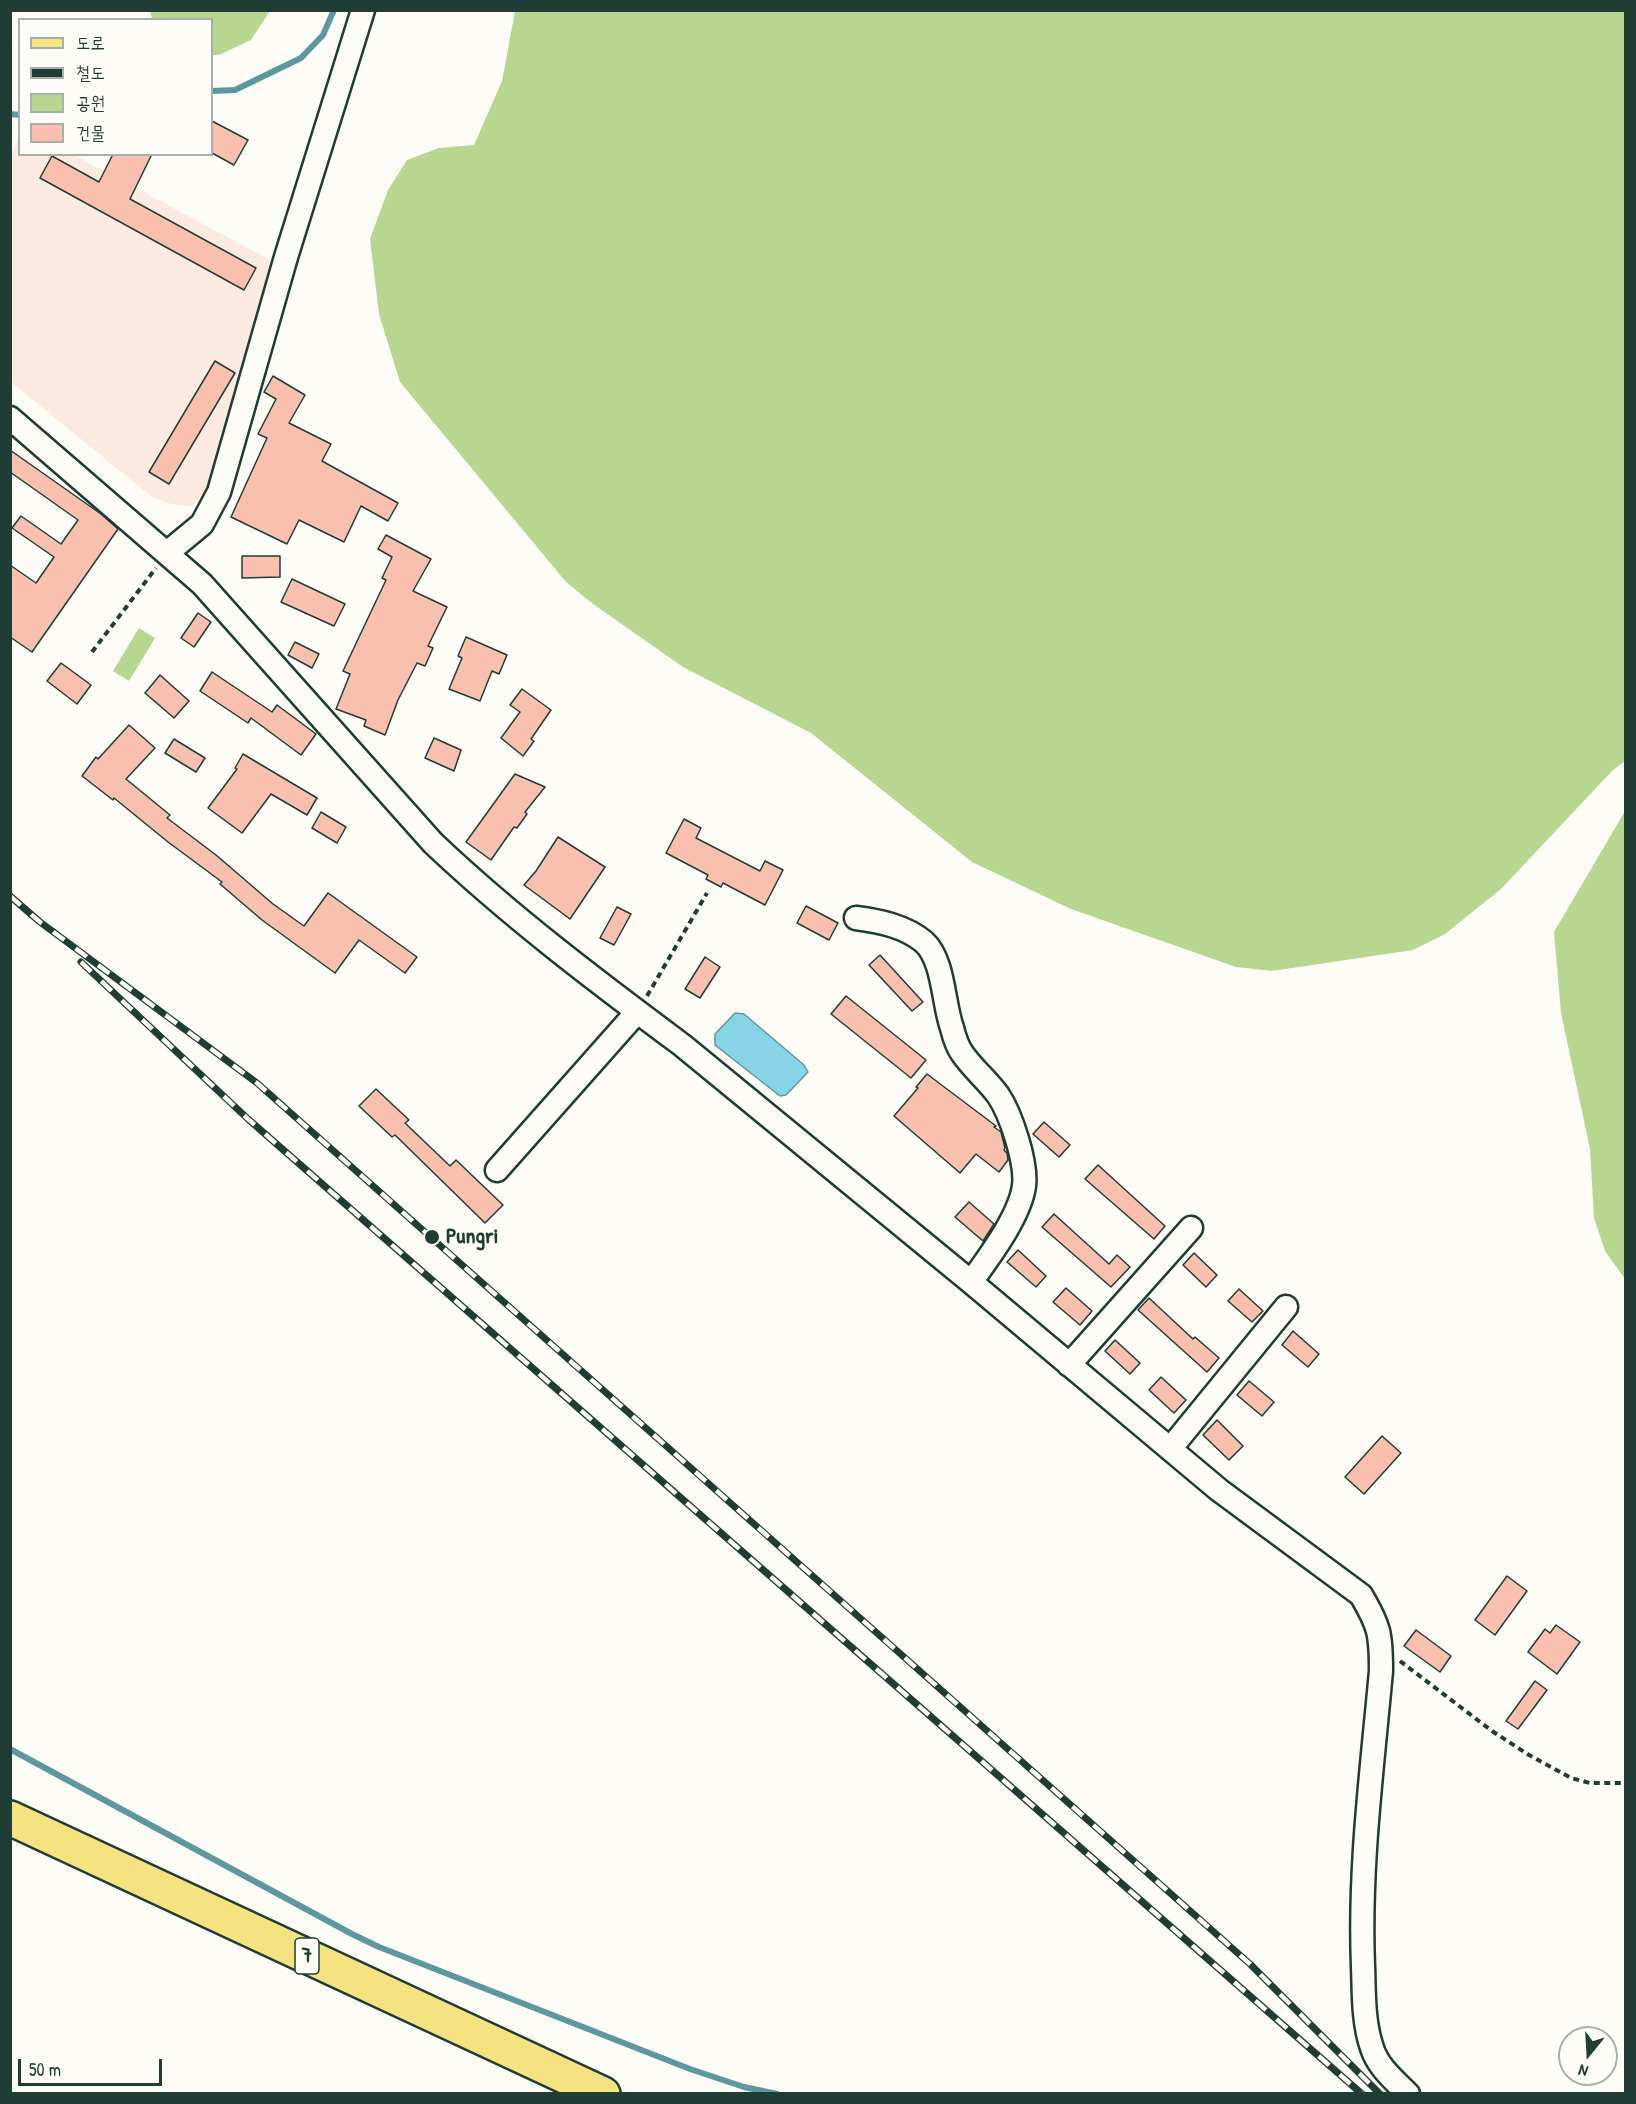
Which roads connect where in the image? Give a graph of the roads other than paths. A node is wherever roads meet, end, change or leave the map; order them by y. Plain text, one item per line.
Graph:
1 (363, 10) edge
2 (10, 418) edge
3 (167, 553) junction
4 (856, 918) dead end
5 (637, 1012) junction
6 (497, 1170) dead end
7 (1191, 1228) dead end
8 (971, 1281) junction
9 (1286, 1307) dead end
10 (1069, 1365) junction
11 (1170, 1449) junction
12 (10, 1818) edge
13 (603, 2094) edge
14 (1408, 2094) edge

1 - 3 street
2 - 3 street
3 - 5 street
4 - 8 street
5 - 6 street
5 - 8 street
7 - 10 street
8 - 10 street
9 - 11 street
10 - 11 street
11 - 14 street
12 - 13 main road, 7

